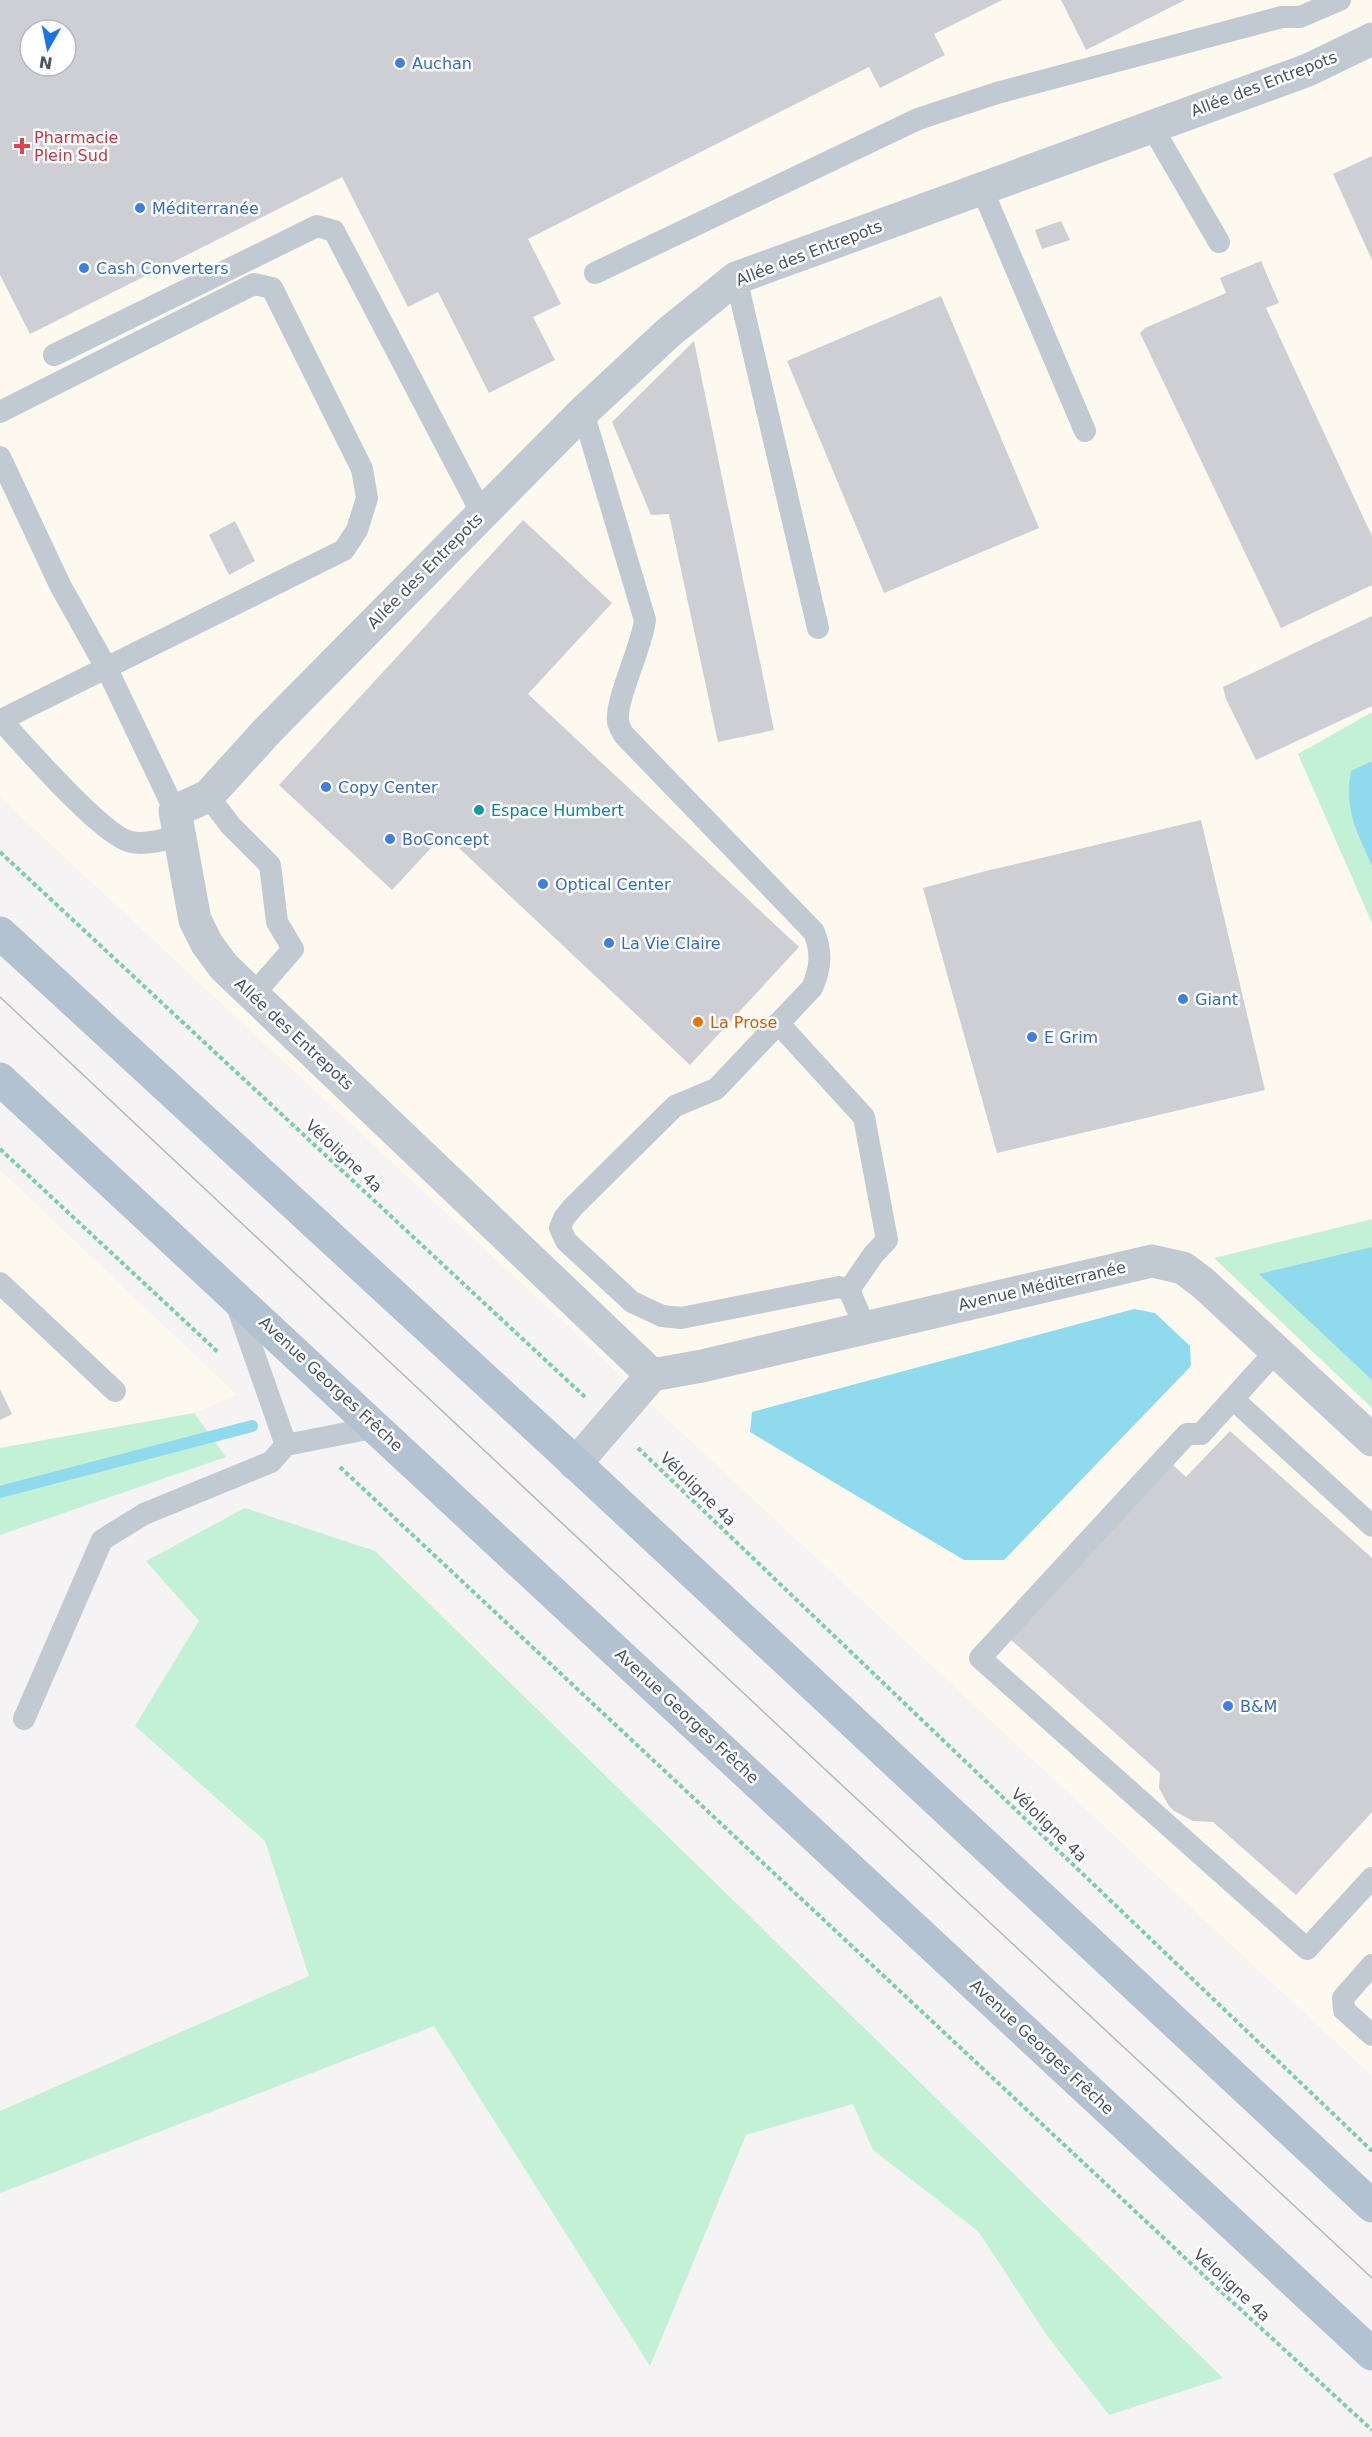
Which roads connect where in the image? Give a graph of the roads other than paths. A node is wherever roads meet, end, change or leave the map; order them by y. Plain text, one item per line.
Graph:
1 (1340, 0) edge
2 (1372, 39) edge
3 (1152, 127) junction
4 (982, 189) junction
5 (1219, 242) dead end
6 (595, 273) dead end
7 (736, 278) junction
8 (54, 355) dead end
9 (583, 411) junction
10 (0, 412) edge
11 (1085, 431) dead end
12 (0, 458) edge
13 (482, 514) junction
14 (818, 628) dead end
15 (107, 669) junction
16 (1, 719) edge
17 (208, 796) junction
18 (178, 823) junction
19 (0, 933) edge
20 (253, 995) junction
21 (778, 1023) junction
22 (0, 1079) edge
23 (0, 1283) edge
24 (849, 1290) junction
25 (233, 1293) junction
26 (865, 1327) junction
27 (1277, 1350) junction
28 (652, 1375) junction
29 (115, 1391) dead end
30 (1233, 1399) junction
31 (377, 1427) junction
32 (1372, 1440) edge
33 (286, 1446) junction
34 (575, 1464) junction
35 (1372, 1526) edge
36 (24, 1719) dead end
37 (1372, 1878) edge
38 (1372, 1965) edge
39 (1372, 2035) edge
40 (1372, 2206) edge
41 (1372, 2354) edge

1 - 6 lane
2 - 3 street, Allée des Entrepots
3 - 4 street, Allée des Entrepots
3 - 5 lane
4 - 7 street, Allée des Entrepots
4 - 11 lane
7 - 9 street, Allée des Entrepots
7 - 14 lane
8 - 13 lane
9 - 13 street, Allée des Entrepots
9 - 21 lane
10 - 15 lane
12 - 15 lane
13 - 17 street, Allée des Entrepots
15 - 16 lane
15 - 18 lane
16 - 18 lane
17 - 18 street, Allée des Entrepots
17 - 20 lane
18 - 20 street, Allée des Entrepots
19 - 34 main road
20 - 28 street, Allée des Entrepots
21 - 24 lane
21 - 24 lane
22 - 25 main road, Avenue Georges Frêche
23 - 29 lane
24 - 26 lane
25 - 31 main road, Avenue Georges Frêche
25 - 33 lane
26 - 27 street, Avenue Méditerranée
26 - 28 street, Avenue Méditerranée
27 - 30 lane
27 - 32 street, Avenue Méditerranée
28 - 34 street
30 - 35 lane
30 - 37 lane
31 - 33 lane
31 - 41 main road, Avenue Georges Frêche
33 - 36 lane
34 - 40 main road
38 - 39 lane

